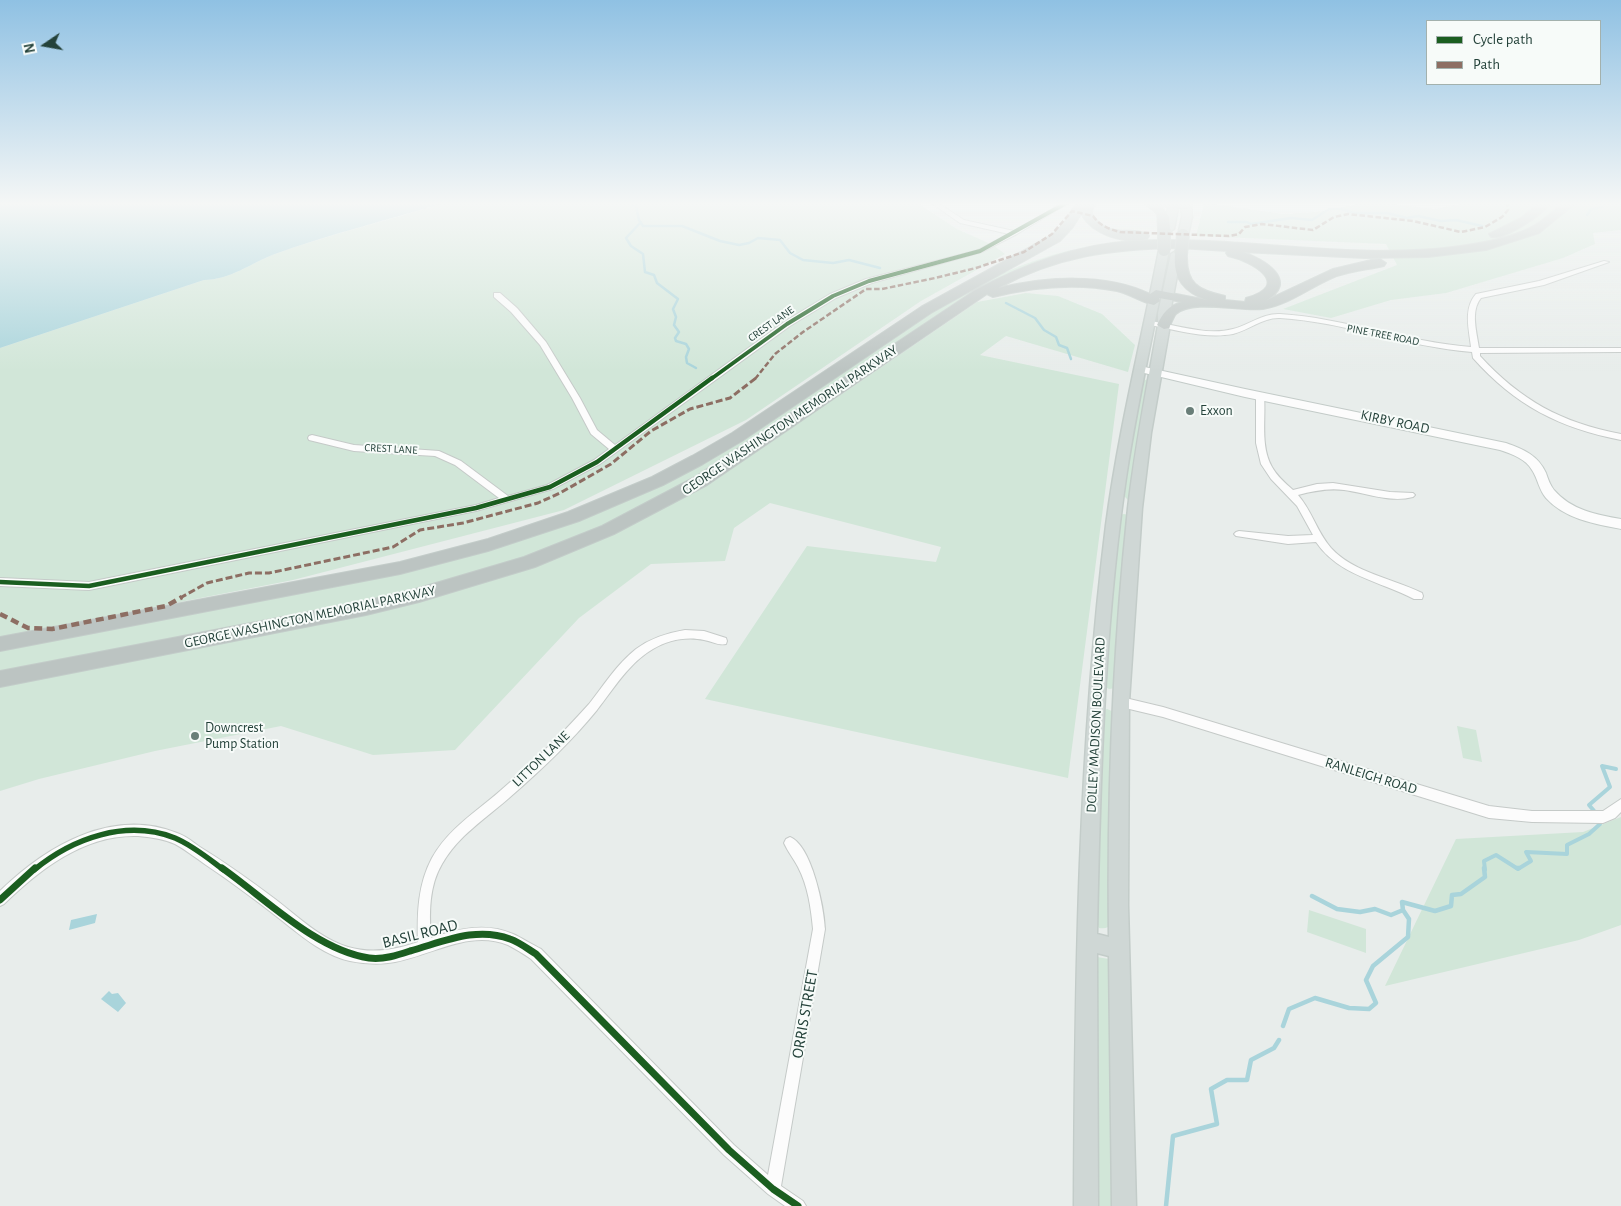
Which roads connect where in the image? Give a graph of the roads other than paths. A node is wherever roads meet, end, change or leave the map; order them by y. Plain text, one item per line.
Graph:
1 (949, 259) edge
2 (1018, 259) edge
3 (1029, 259) edge
4 (1054, 259) edge
5 (1166, 259) edge
6 (1174, 259) edge
7 (1251, 259) edge
8 (1414, 259) edge
9 (1606, 262) dead end
10 (996, 272) junction
11 (497, 295) dead end
12 (1159, 297) junction
13 (1217, 305) junction
14 (954, 310) junction
15 (1150, 323) junction
16 (1164, 325) junction
17 (1476, 350) junction
18 (1621, 350) edge
19 (1148, 370) junction
20 (1260, 396) junction
21 (1621, 437) edge
22 (312, 438) dead end
23 (614, 449) junction
24 (1291, 494) junction
25 (1410, 495) dead end
26 (507, 500) junction
27 (1116, 504) junction
28 (1135, 508) junction
29 (1621, 524) edge
30 (1239, 534) dead end
31 (1318, 538) junction
32 (0, 582) edge
33 (1418, 596) dead end
34 (722, 641) dead end
35 (0, 644) edge
36 (0, 679) edge
37 (1096, 697) junction
38 (1121, 702) junction
39 (1621, 804) edge
40 (790, 843) dead end
41 (0, 900) edge
42 (1087, 941) junction
43 (425, 946) junction
44 (1118, 949) junction
45 (773, 1189) junction
46 (798, 1206) edge
47 (1086, 1206) edge
48 (1124, 1206) edge

1 - 23 street, CREST LANE
2 - 10 highway
3 - 10 highway, GEORGE WASHINGTON MEMORIAL PARKWAY
4 - 14 highway, GEORGE WASHINGTON MEMORIAL PARKWAY
5 - 12 main road, DOLLEY MADISON BOULEVARD
6 - 7 highway
8 - 13 highway
9 - 17 street
10 - 35 highway, GEORGE WASHINGTON MEMORIAL PARKWAY
11 - 23 street
12 - 13 highway
12 - 14 highway
12 - 15 main road, DOLLEY MADISON BOULEVARD
12 - 16 main road, DOLLEY MADISON BOULEVARD
13 - 16 highway
14 - 36 highway, GEORGE WASHINGTON MEMORIAL PARKWAY
15 - 16 street, PINE TREE ROAD
15 - 19 main road, DOLLEY MADISON BOULEVARD
16 - 17 street, PINE TREE ROAD
16 - 19 main road, DOLLEY MADISON BOULEVARD
17 - 18 street, PINE TREE ROAD
17 - 21 street
19 - 20 main road, KIRBY ROAD
19 - 27 main road, DOLLEY MADISON BOULEVARD
19 - 28 main road, DOLLEY MADISON BOULEVARD
20 - 24 street
20 - 29 main road, KIRBY ROAD
22 - 26 street, CREST LANE
23 - 26 street, CREST LANE
24 - 25 street
24 - 31 street
26 - 32 street
27 - 28 main road
27 - 37 main road, DOLLEY MADISON BOULEVARD
28 - 38 main road, DOLLEY MADISON BOULEVARD
30 - 31 street
31 - 33 street
34 - 43 street, LITTON LANE
37 - 38 main road
37 - 42 main road, DOLLEY MADISON BOULEVARD
38 - 39 street, RANLEIGH ROAD
38 - 44 main road, DOLLEY MADISON BOULEVARD
40 - 45 street, ORRIS STREET
41 - 43 street, BASIL ROAD
42 - 44 main road
42 - 47 main road, DOLLEY MADISON BOULEVARD
43 - 45 street, BASIL ROAD
44 - 48 main road, DOLLEY MADISON BOULEVARD
45 - 46 street, BASIL ROAD

